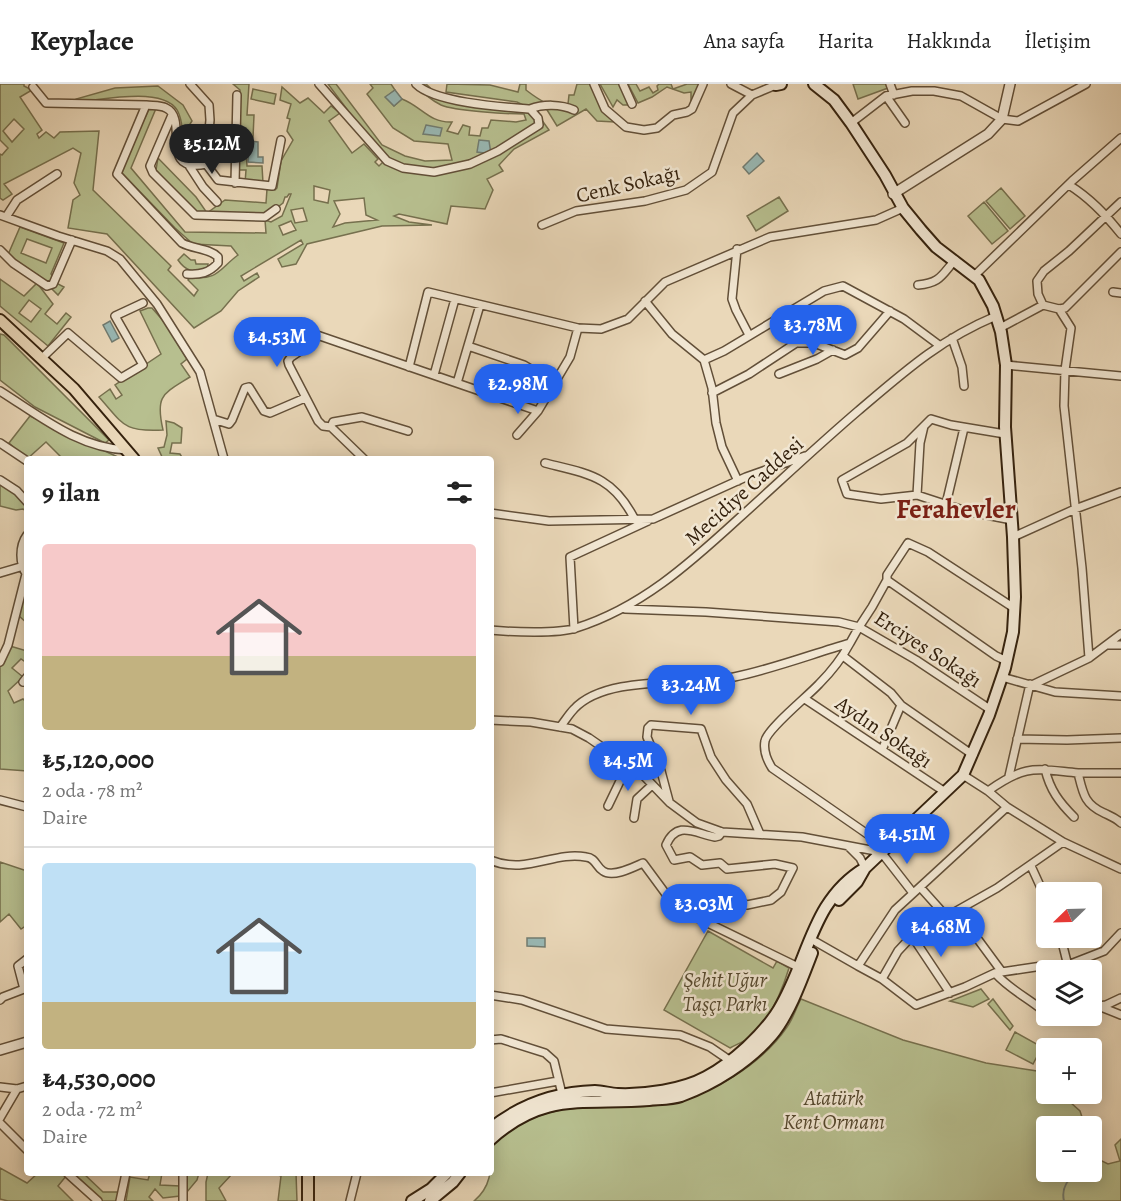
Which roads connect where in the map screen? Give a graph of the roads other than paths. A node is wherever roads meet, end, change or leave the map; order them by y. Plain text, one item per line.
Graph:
1 (190, 84) edge
2 (319, 84) edge
3 (416, 84) edge
4 (594, 84) edge
5 (623, 84) edge
6 (704, 84) edge
7 (731, 84) edge
8 (778, 84) edge
9 (814, 84) edge
10 (890, 84) edge
11 (1010, 84) edge
12 (1086, 84) edge
13 (33, 87) dead end
14 (237, 94) dead end
15 (752, 95) junction
16 (890, 96) junction
17 (632, 104) dead end
18 (146, 105) junction
19 (530, 109) junction
20 (574, 110) dead end
21 (172, 115) junction
22 (1002, 119) junction
23 (851, 123) junction
24 (905, 123) dead end
25 (1121, 138) edge
26 (281, 140) dead end
27 (188, 164) junction
28 (206, 164) junction
29 (57, 174) dead end
30 (235, 183) junction
31 (1069, 185) junction
32 (893, 194) junction
33 (217, 202) dead end
34 (1121, 202) edge
35 (903, 208) junction
36 (276, 209) dead end
37 (1106, 215) junction
38 (3, 216) edge
39 (542, 225) dead end
40 (1121, 234) edge
41 (72, 240) junction
42 (737, 249) junction
43 (0, 250) edge
44 (1121, 252) edge
45 (955, 260) junction
46 (187, 274) dead end
47 (974, 276) junction
48 (918, 285) dead end
49 (455, 299) junction
50 (645, 302) junction
51 (143, 303) dead end
52 (480, 305) junction
53 (1043, 305) junction
54 (1059, 309) junction
55 (891, 311) junction
56 (996, 316) junction
57 (0, 320) edge
58 (578, 328) junction
59 (1000, 328) junction
60 (317, 334) dead end
61 (749, 335) junction
62 (952, 338) junction
63 (939, 345) junction
64 (468, 346) junction
65 (303, 350) dead end
66 (833, 350) junction
67 (42, 358) junction
68 (704, 360) junction
69 (1006, 365) junction
70 (409, 367) junction
71 (1065, 370) junction
72 (779, 374) dead end
73 (434, 375) junction
74 (1121, 376) edge
75 (457, 383) junction
76 (554, 383) junction
77 (964, 386) dead end
78 (0, 391) edge
79 (712, 393) junction
80 (305, 398) junction
81 (538, 411) junction
82 (213, 419) junction
83 (924, 426) junction
84 (331, 427) junction
85 (964, 428) junction
86 (408, 431) dead end
87 (1005, 434) junction
88 (517, 435) dead end
89 (0, 443) edge
90 (131, 455) edge
91 (808, 455) junction
92 (223, 456) edge
93 (361, 456) edge
94 (24, 459) edge
95 (545, 463) dead end
96 (0, 480) edge
97 (738, 481) junction
98 (1121, 492) edge
99 (917, 495) junction
100 (24, 499) edge
101 (946, 504) junction
102 (1075, 509) junction
103 (494, 513) edge
104 (653, 519) junction
105 (635, 520) junction
106 (1012, 520) junction
107 (1013, 537) junction
108 (24, 539) edge
109 (24, 561) edge
110 (24, 570) edge
111 (0, 573) edge
112 (24, 574) edge
113 (887, 580) junction
114 (1014, 608) junction
115 (622, 609) junction
116 (859, 627) junction
117 (574, 629) junction
118 (494, 630) edge
119 (1121, 634) edge
120 (850, 643) junction
121 (1107, 645) junction
122 (1121, 645) edge
123 (843, 656) junction
124 (1089, 658) junction
125 (1007, 661) junction
126 (0, 662) edge
127 (1002, 677) junction
128 (1031, 685) junction
129 (1121, 696) edge
130 (804, 699) junction
131 (901, 705) junction
132 (991, 710) junction
133 (494, 720) edge
134 (560, 727) junction
135 (1121, 738) edge
136 (1017, 739) junction
137 (882, 750) junction
138 (973, 755) junction
139 (631, 767) junction
140 (1045, 769) junction
141 (1078, 773) junction
142 (1121, 773) edge
143 (963, 775) junction
144 (1009, 776) junction
145 (652, 785) junction
146 (988, 790) junction
147 (945, 792) junction
148 (0, 800) edge
149 (670, 803) junction
150 (24, 806) edge
151 (608, 806) dead end
152 (1007, 807) junction
153 (1074, 817) dead end
154 (634, 818) dead end
155 (1121, 823) edge
156 (722, 831) junction
157 (760, 834) junction
158 (1063, 842) junction
159 (848, 846) junction
160 (884, 849) junction
161 (494, 862) edge
162 (1031, 866) junction
163 (865, 868) junction
164 (1121, 869) edge
165 (1038, 882) edge
166 (920, 887) junction
167 (914, 893) junction
168 (721, 894) dead end
169 (957, 911) junction
170 (946, 916) junction
171 (1121, 933) edge
172 (912, 936) junction
173 (816, 942) junction
174 (1085, 960) edge
175 (24, 961) edge
176 (858, 966) junction
177 (798, 967) junction
178 (1036, 967) edge
179 (999, 972) junction
180 (882, 979) junction
181 (24, 985) edge
182 (24, 988) edge
183 (950, 993) junction
184 (494, 996) edge
185 (1121, 998) edge
186 (0, 1000) edge
187 (1036, 1005) edge
188 (1102, 1005) edge
189 (1102, 1009) edge
190 (1121, 1015) edge
191 (494, 1040) edge
192 (24, 1043) edge
193 (0, 1050) edge
194 (729, 1060) junction
195 (558, 1081) junction
196 (0, 1087) edge
197 (24, 1087) edge
198 (17, 1089) junction
199 (494, 1092) edge
200 (562, 1094) junction
201 (0, 1118) edge
202 (0, 1123) edge
203 (494, 1126) edge
204 (494, 1137) edge
205 (24, 1147) edge
206 (70, 1176) edge
207 (125, 1176) edge
208 (183, 1176) edge
209 (301, 1176) edge
210 (308, 1176) edge
211 (356, 1176) edge
212 (444, 1176) edge
213 (458, 1176) edge
214 (98, 1201) edge
215 (120, 1201) edge
216 (183, 1201) edge
217 (301, 1201) edge
218 (308, 1201) edge
219 (350, 1201) edge
220 (412, 1201) edge
221 (430, 1201) edge

1 - 28 street
2 - 19 street
3 - 19 street
4 - 6 street
5 - 17 street
7 - 15 street
8 - 15 street, Cenk Sokağı
9 - 23 main road
10 - 16 street
11 - 22 street
12 - 22 street
13 - 18 street
14 - 30 street
15 - 39 street, Cenk Sokağı
16 - 22 street
16 - 23 street
16 - 24 street
18 - 21 street
18 - 46 street
19 - 20 street
21 - 27 street
21 - 36 street
22 - 32 street
23 - 32 main road
25 - 31 street
26 - 30 street
27 - 28 street
27 - 33 street
28 - 30 street
29 - 38 street
31 - 37 street
31 - 47 street
32 - 35 main road
34 - 37 street
35 - 42 street
35 - 45 main road
37 - 40 street
37 - 53 street
38 - 41 street
41 - 43 street
41 - 82 street
42 - 50 street
42 - 61 street
44 - 54 street
45 - 47 main road
45 - 48 street
47 - 56 main road
49 - 52 street
49 - 70 street
49 - 73 street
50 - 58 street
50 - 68 street
51 - 67 street
52 - 58 street
52 - 64 street
53 - 54 street
53 - 59 street
54 - 71 street
55 - 61 street
55 - 63 street
55 - 66 street
56 - 59 main road
56 - 62 street, Mecidiye Caddesi
57 - 67 main road
58 - 76 street
59 - 69 main road
60 - 70 street
61 - 68 street
62 - 63 street, Mecidiye Caddesi
62 - 77 street
63 - 91 street, Mecidiye Caddesi
64 - 75 street
64 - 76 street
65 - 80 street
66 - 72 street
66 - 79 street
67 - 90 main road
68 - 79 street
69 - 71 street
69 - 87 main road
70 - 73 street
71 - 74 street
71 - 102 street
73 - 75 street
75 - 81 street
76 - 81 street
78 - 90 street
79 - 97 street
80 - 82 street
80 - 84 street
81 - 88 street
82 - 92 street
83 - 85 street
83 - 99 street
83 - 99 street
84 - 86 street
84 - 93 street
85 - 87 street
85 - 101 street
87 - 106 main road
89 - 94 street
91 - 97 street
91 - 115 street, Mecidiye Caddesi
95 - 105 street
96 - 100 street
97 - 104 street
98 - 102 street
99 - 101 street
101 - 106 street
102 - 107 street
102 - 124 street
103 - 105 street
104 - 105 street
104 - 117 street
106 - 107 main road
107 - 114 main road
108 - 109 street
110 - 111 street
112 - 126 street
113 - 114 street, Erciyes Sokağı
113 - 116 street, Erciyes Sokağı
113 - 125 street
114 - 125 main road
115 - 116 street
115 - 117 street, Mecidiye Caddesi
116 - 120 street
116 - 132 street, Erciyes Sokağı
117 - 118 street, Mecidiye Caddesi
119 - 121 street
120 - 123 street
120 - 134 street
121 - 122 street
121 - 124 street
123 - 130 street
123 - 131 street
124 - 128 street
125 - 127 main road
127 - 128 street
127 - 132 main road
128 - 129 street
128 - 136 street
130 - 137 street, Aydın Sokağı
130 - 160 street
131 - 137 street
131 - 138 street
132 - 138 main road
133 - 134 street
134 - 139 street
135 - 136 street
136 - 144 street
137 - 147 street, Aydın Sokağı
138 - 143 main road
139 - 145 street
139 - 151 street
140 - 141 street
140 - 144 street
140 - 153 street
141 - 142 street
141 - 155 street
143 - 146 street
143 - 147 main road
144 - 146 street
145 - 149 street
145 - 154 street
146 - 152 street
147 - 160 main road
148 - 150 street
149 - 156 street
149 - 157 street
152 - 158 street
152 - 166 street
156 - 157 street
156 - 168 street
157 - 159 street
158 - 162 street
158 - 164 street
159 - 160 street
159 - 163 street
160 - 163 main road
160 - 167 street
161 - 177 street
162 - 165 street
162 - 169 street
163 - 173 main road
163 - 177 main road
166 - 167 street
166 - 170 street
167 - 176 street
169 - 170 street
169 - 179 street
170 - 172 street
171 - 174 street
172 - 180 street
172 - 183 street
173 - 176 street
173 - 204 main road
175 - 181 street
176 - 180 street
177 - 194 main road
178 - 179 street
179 - 183 street
179 - 187 street
180 - 183 street
182 - 186 street
184 - 194 street
185 - 188 street
189 - 190 street
191 - 195 street
192 - 193 street
194 - 200 main road
195 - 199 street
195 - 200 street
196 - 198 street
197 - 198 street
198 - 201 street
200 - 203 main road
202 - 205 street
206 - 214 street
207 - 215 street
208 - 216 street
209 - 217 main road
210 - 218 main road
211 - 219 street
212 - 220 main road
213 - 221 main road

